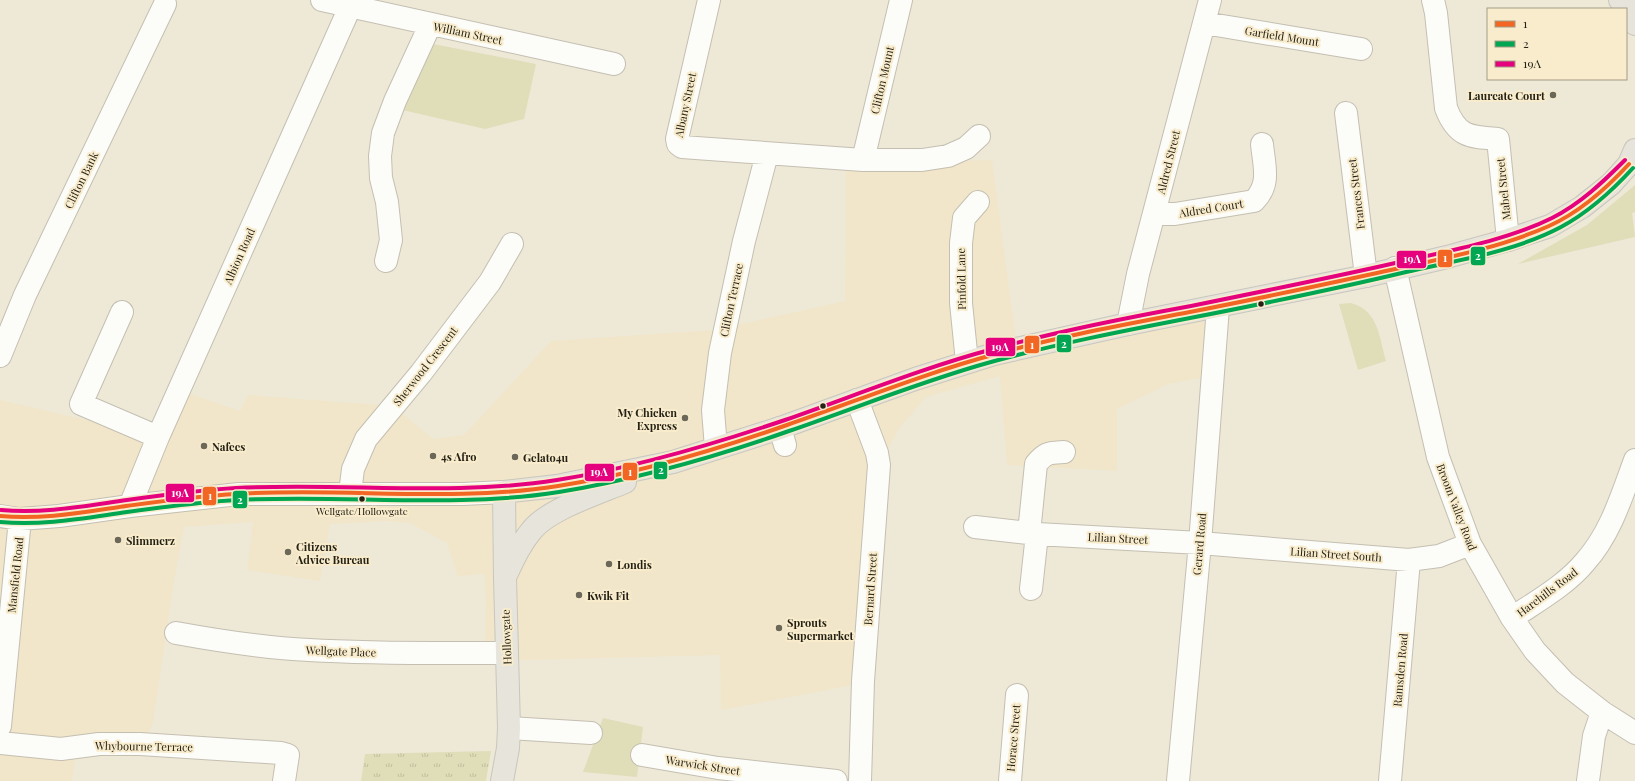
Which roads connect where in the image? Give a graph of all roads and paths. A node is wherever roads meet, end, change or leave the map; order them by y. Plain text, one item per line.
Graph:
1 (322, 0) edge
2 (709, 0) edge
3 (902, 0) edge
4 (1210, 0) edge
5 (1432, 0) edge
6 (165, 4) dead end
7 (350, 7) junction
8 (1204, 23) junction
9 (430, 25) junction
10 (1361, 49) dead end
11 (614, 64) dead end
12 (1346, 113) dead end
13 (979, 136) dead end
14 (1262, 144) dead end
15 (767, 154) junction
16 (1633, 158) edge
17 (863, 160) junction
18 (978, 202) dead end
19 (1155, 214) junction
20 (1508, 240) junction
21 (512, 244) dead end
22 (386, 261) dead end
23 (1395, 268) junction
24 (1366, 276) junction
25 (1218, 307) junction
26 (122, 312) dead end
27 (1128, 324) junction
28 (0, 356) edge
29 (967, 362) junction
30 (857, 400) junction
31 (158, 437) junction
32 (716, 448) junction
33 (1064, 452) dead end
34 (1635, 460) edge
35 (673, 462) junction
36 (504, 492) junction
37 (350, 493) junction
38 (130, 506) junction
39 (10, 518) edge
40 (975, 527) dead end
41 (1033, 533) junction
42 (1200, 543) junction
43 (1470, 544) junction
44 (1409, 560) junction
45 (505, 578) junction
46 (1031, 589) dead end
47 (1512, 618) junction
48 (176, 633) dead end
49 (507, 652) junction
50 (1016, 695) dead end
51 (1602, 712) junction
52 (0, 726) edge
53 (509, 728) junction
54 (591, 733) dead end
55 (1635, 733) edge
56 (0, 743) edge
57 (642, 755) dead end
58 (722, 775) edge
59 (810, 780) edge
60 (284, 781) edge
61 (502, 781) edge
62 (836, 781) edge
63 (860, 781) edge
64 (1010, 781) edge
65 (1178, 781) edge
66 (1390, 781) edge
67 (1588, 781) edge

1 - 7 street, William Street
2 - 15 street, Albany Street
3 - 17 street, Clifton Mount
4 - 8 street, Aldred Street
5 - 20 street, Mabel Street
6 - 28 street, Clifton Bank
7 - 9 street, William Street
7 - 31 street, Albion Road
8 - 10 street, Garfield Mount
8 - 19 street, Aldred Street
9 - 11 street, William Street
9 - 22 street
12 - 24 street, Frances Street
13 - 17 street
14 - 19 street, Aldred Court
15 - 17 street
15 - 32 street, Clifton Terrace
16 - 20 main road
18 - 29 street, Pinfold Lane
19 - 27 street, Aldred Street
20 - 23 main road
21 - 37 street, Sherwood Crescent
23 - 24 main road
23 - 43 street, Broom Valley Road
24 - 25 main road
25 - 27 main road
25 - 42 street, Gerard Road
26 - 31 street
27 - 29 main road
29 - 30 main road
30 - 32 main road
30 - 63 street, Bernard Street
31 - 38 street, Albion Road
32 - 35 main road
33 - 41 street
34 - 47 street, Harehills Road
35 - 36 main road
35 - 45 main road
36 - 37 street
36 - 45 main road, Hollowgate
37 - 38 street
38 - 39 street
39 - 52 street, Mansfield Road
40 - 41 street, Lilian Street
41 - 42 street, Lilian Street
41 - 46 street
42 - 44 street, Lilian Street South
42 - 65 street, Gerard Road
43 - 44 street, Lilian Street South
43 - 47 street, Broom Valley Road
44 - 66 street, Ramsden Road
45 - 49 main road, Hollowgate
47 - 51 street, Broom Valley Road
48 - 49 street, Wellgate Place
49 - 53 main road, Hollowgate
50 - 64 street, Horace Street
51 - 55 street, Broom Valley Road
51 - 67 street
53 - 54 street
53 - 61 main road, Hollowgate
56 - 60 street, Whybourne Terrace
57 - 58 street, Warwick Street
58 - 59 street, Warwick Street
59 - 62 street, Warwick Street

